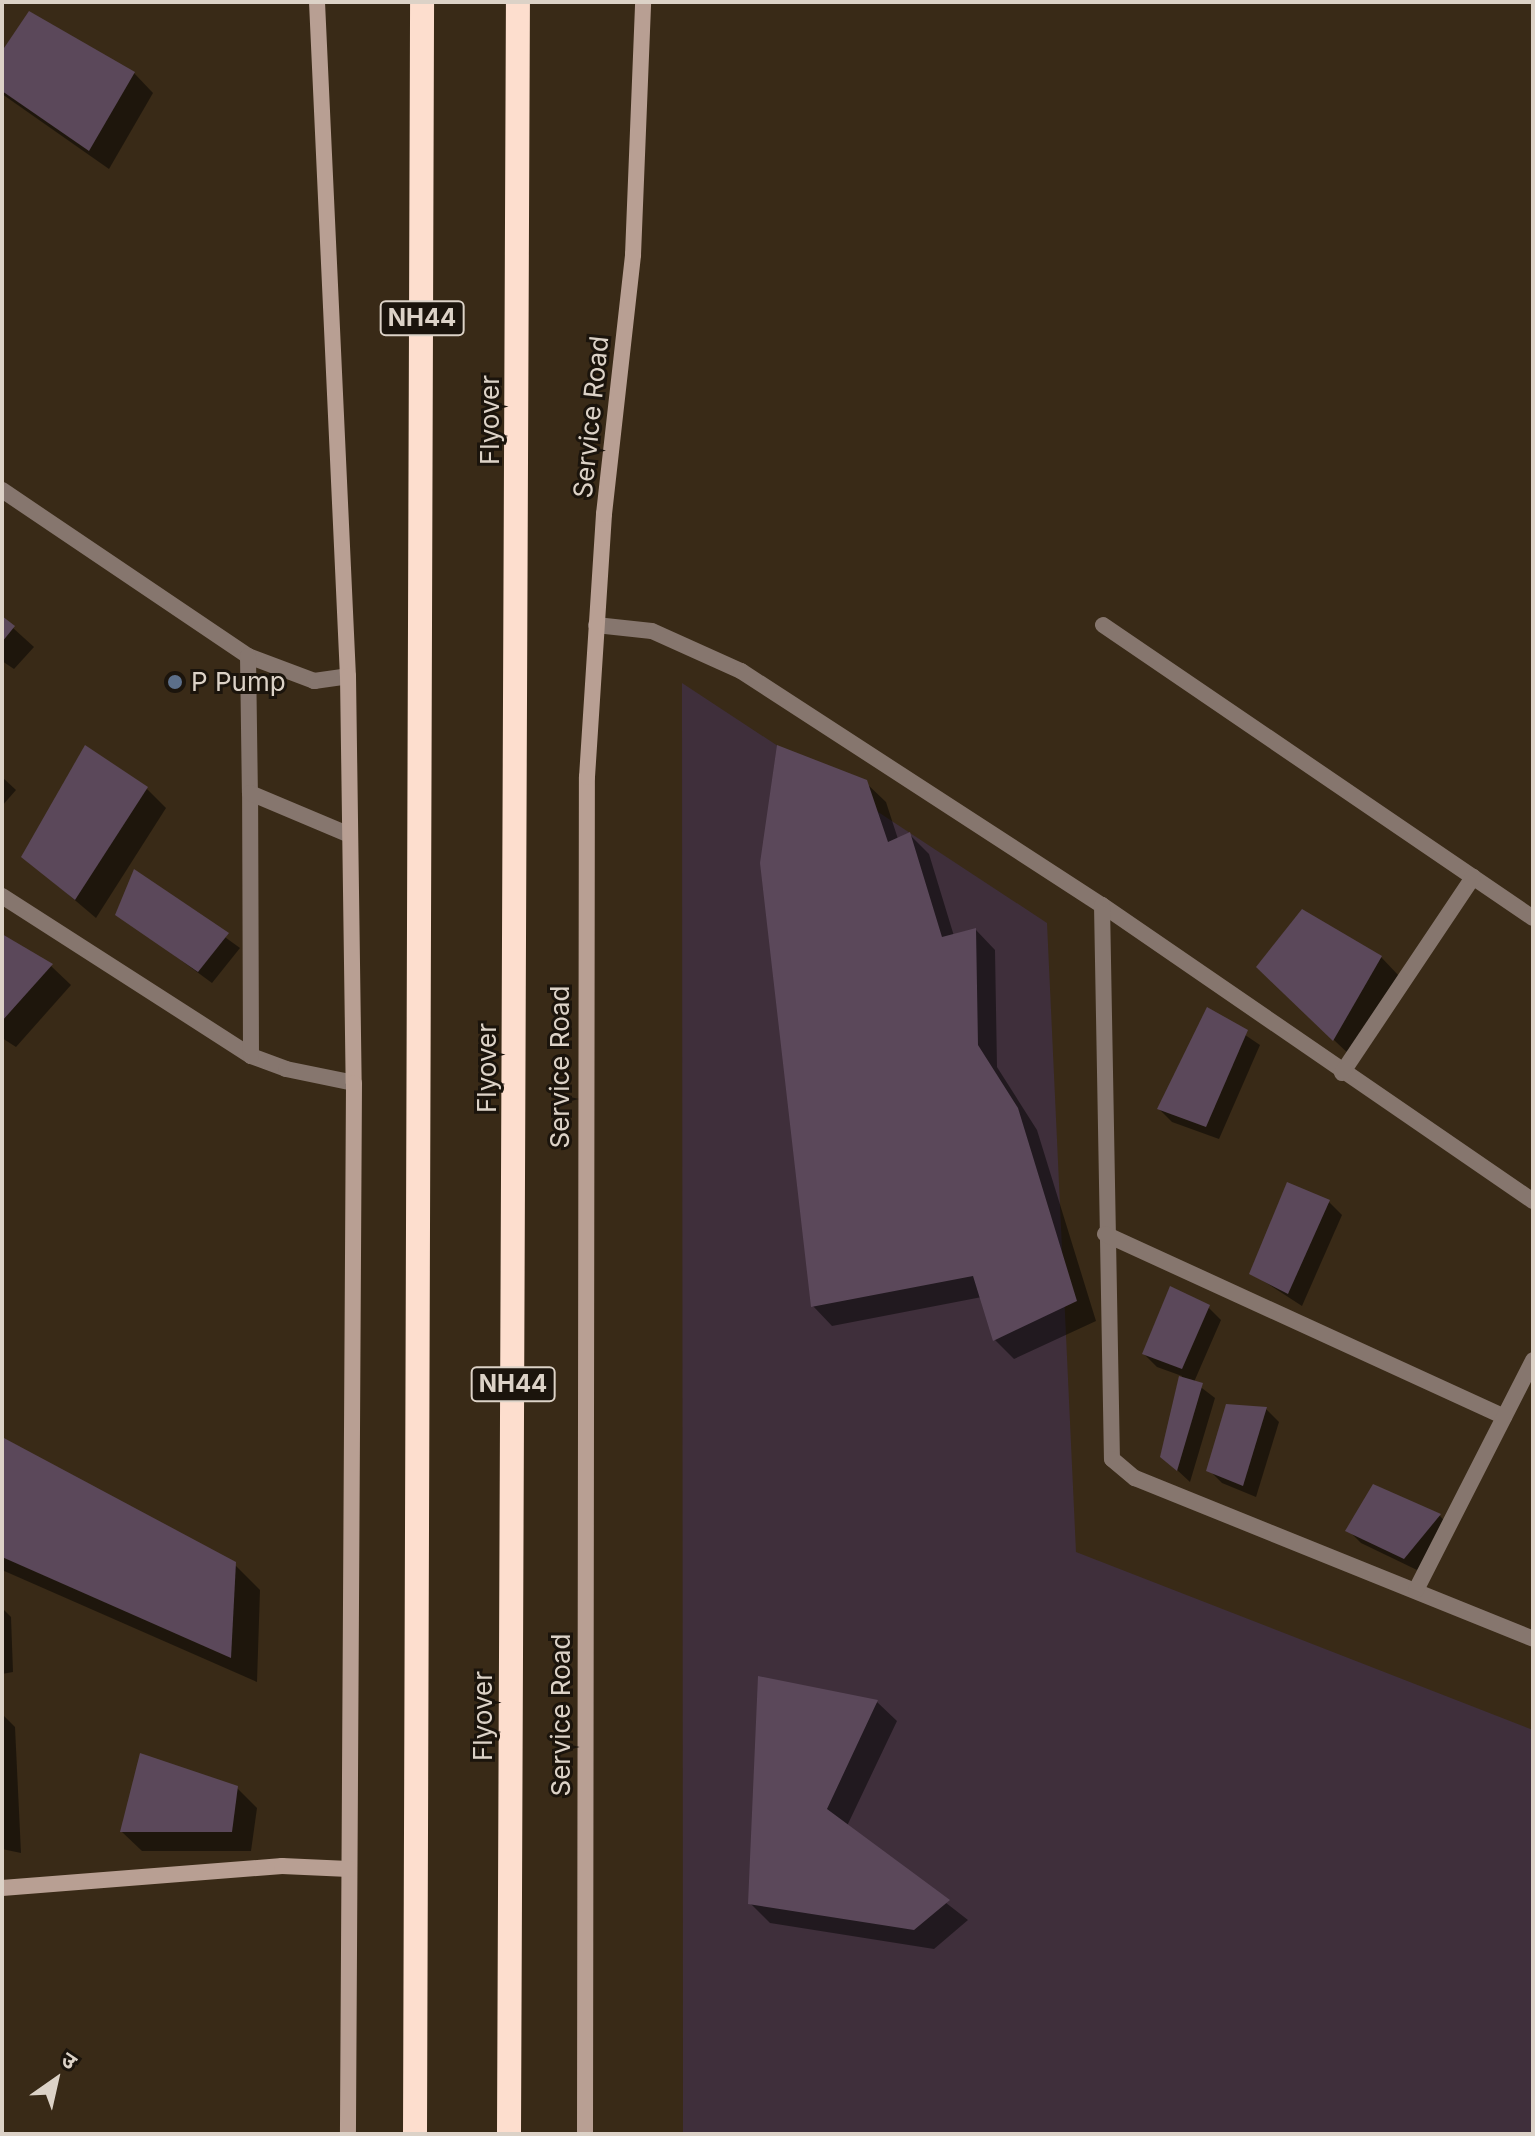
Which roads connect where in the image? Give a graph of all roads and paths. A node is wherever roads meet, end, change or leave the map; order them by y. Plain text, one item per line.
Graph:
1 (317, 2) edge
2 (422, 2) edge
3 (518, 2) edge
4 (643, 2) edge
5 (2, 490) edge
6 (596, 625) junction
7 (1103, 625) dead end
8 (248, 656) junction
9 (348, 676) junction
10 (250, 793) junction
11 (350, 835) junction
12 (1473, 877) junction
13 (2, 896) edge
14 (1102, 905) junction
15 (1533, 918) edge
16 (251, 1056) junction
17 (1342, 1073) junction
18 (354, 1083) junction
19 (1533, 1201) edge
20 (1105, 1234) junction
21 (1533, 1360) edge
22 (1504, 1417) junction
23 (1416, 1590) junction
24 (1533, 1639) edge
25 (349, 1869) junction
26 (2, 1888) edge
27 (348, 2134) edge
28 (415, 2134) edge
29 (509, 2134) edge
30 (585, 2134) edge

1 - 9 street
2 - 28 highway, NH44
3 - 29 highway, Flyover / NH44
4 - 6 street, Service Road
5 - 8 street
6 - 14 street
6 - 30 street, Service Road
7 - 12 street
8 - 9 street
8 - 10 street
9 - 11 street
10 - 11 street
10 - 16 street
11 - 18 street
12 - 15 street
12 - 17 street
13 - 16 street
14 - 17 street
14 - 20 street
16 - 18 street
17 - 19 street
18 - 25 street
20 - 22 street
20 - 23 street
21 - 22 street
22 - 23 street
23 - 24 street
25 - 26 street
25 - 27 street

